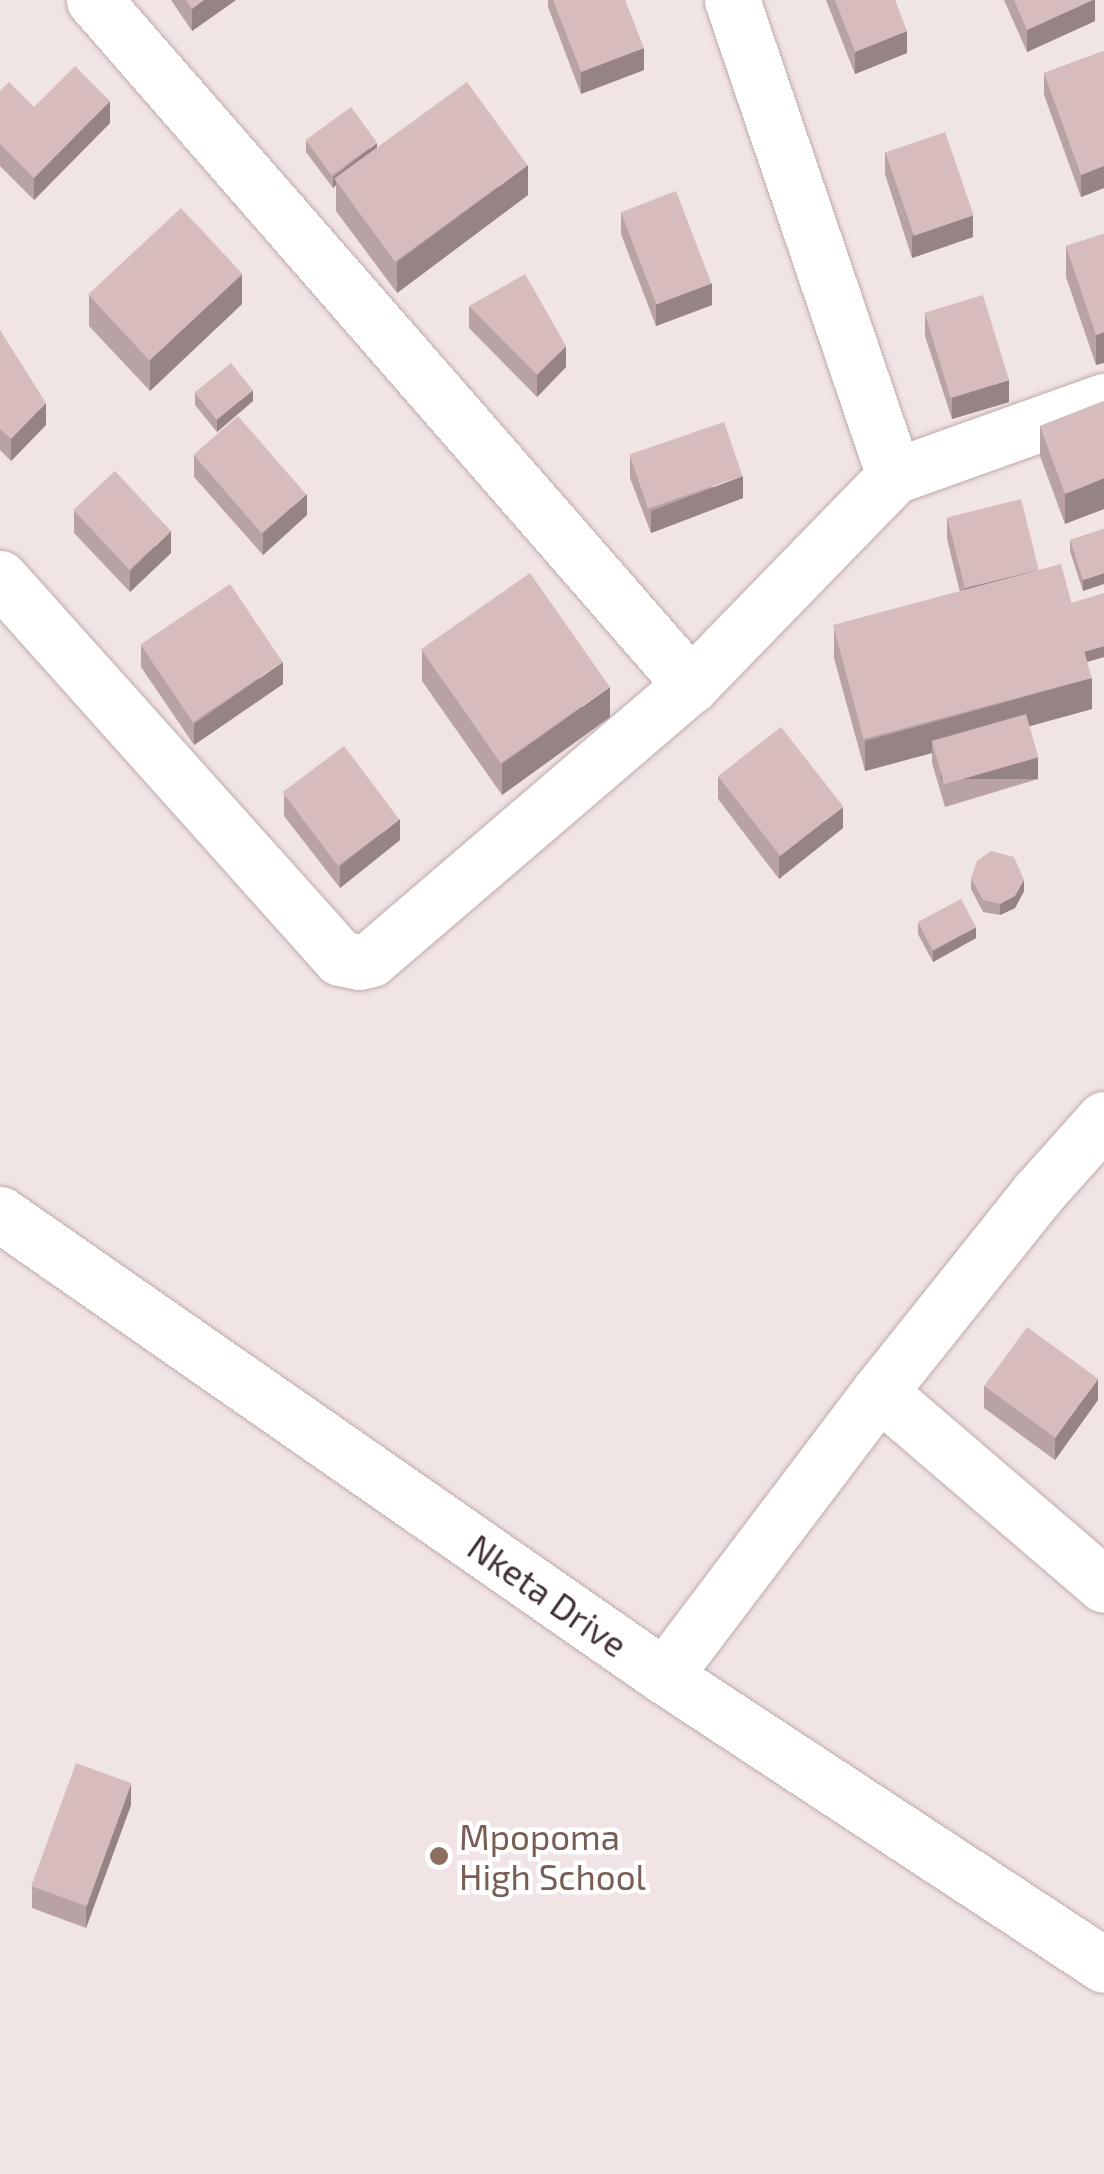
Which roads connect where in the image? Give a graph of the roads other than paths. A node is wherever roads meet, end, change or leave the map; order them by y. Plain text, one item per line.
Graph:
1 (94, 0) edge
2 (732, 0) edge
3 (1104, 401) edge
4 (894, 476) junction
5 (0, 578) edge
6 (691, 685) junction
7 (1104, 1120) edge
8 (0, 1214) edge
9 (879, 1392) junction
10 (1104, 1585) edge
11 (664, 1676) junction
12 (1104, 1965) edge

1 - 6 street
2 - 4 street
3 - 4 street
4 - 6 street
5 - 6 street
7 - 9 street
8 - 11 street, Nketa Drive
9 - 10 street
9 - 11 street
11 - 12 street, Nketa Drive

